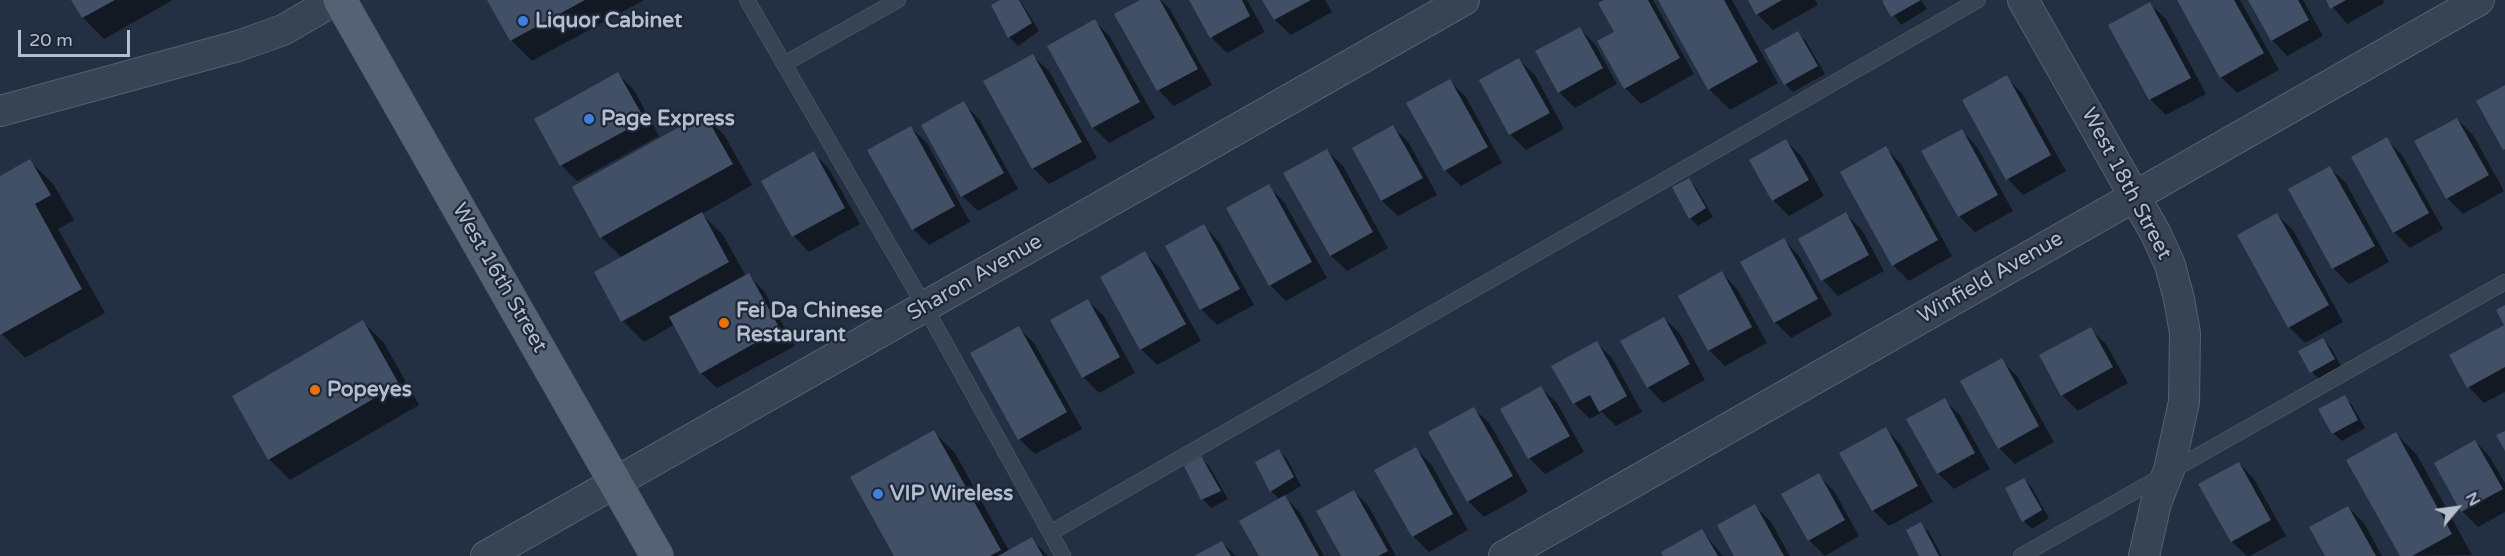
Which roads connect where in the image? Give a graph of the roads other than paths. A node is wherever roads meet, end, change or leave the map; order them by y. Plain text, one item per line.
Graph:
1 (335, 0) edge
2 (340, 0) edge
3 (747, 0) edge
4 (898, 0) edge
5 (1464, 0) edge
6 (1978, 0) edge
7 (2023, 0) edge
8 (2478, 0) edge
9 (784, 64) junction
10 (0, 111) edge
11 (2135, 196) junction
12 (2505, 282) edge
13 (924, 307) junction
14 (2169, 470) junction
15 (615, 483) junction
16 (1050, 533) junction
17 (486, 556) edge
18 (657, 556) edge
19 (1063, 556) edge
20 (1504, 556) edge
21 (2021, 556) edge
22 (2144, 556) edge

1 - 10 street
2 - 15 main road, West 16th Street
3 - 9 lane
4 - 9 lane
5 - 13 street, Sharon Avenue
6 - 16 lane
7 - 11 street, West 18th Street
8 - 11 street, Winfield Avenue
9 - 13 lane
11 - 14 street, West 18th Street
11 - 20 street, Winfield Avenue
12 - 14 lane
13 - 15 street, Sharon Avenue
13 - 16 lane
14 - 21 lane
14 - 22 street, West 18th Street
15 - 17 street, Sharon Avenue
15 - 18 main road, West 16th Street
16 - 19 lane

